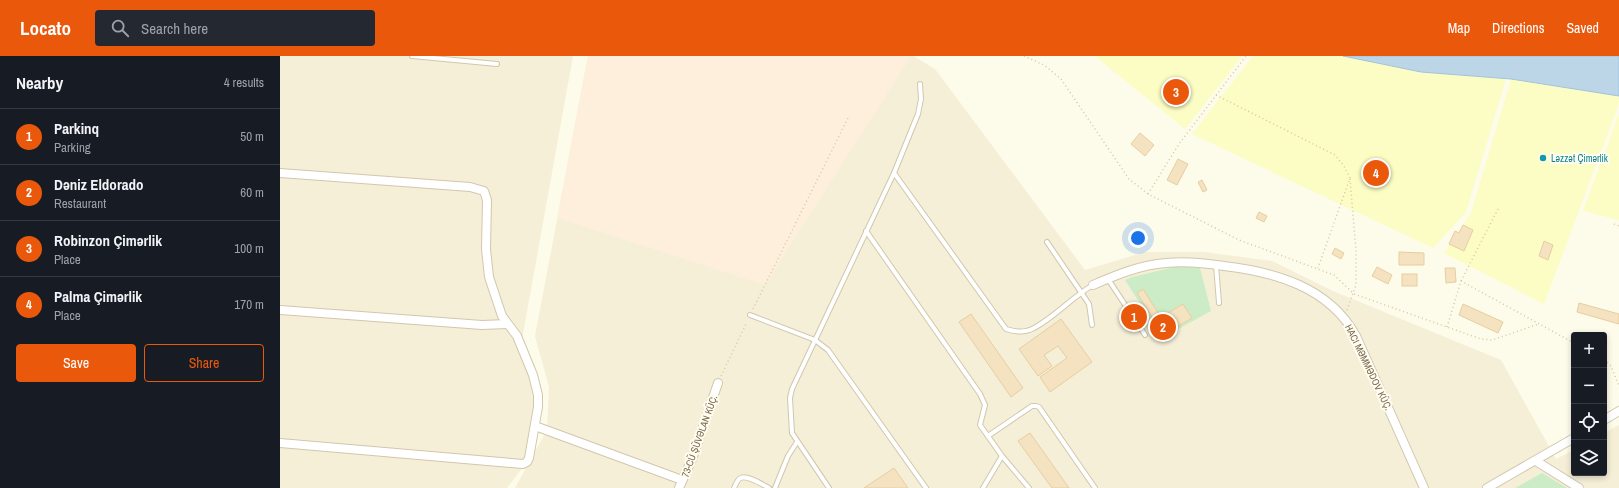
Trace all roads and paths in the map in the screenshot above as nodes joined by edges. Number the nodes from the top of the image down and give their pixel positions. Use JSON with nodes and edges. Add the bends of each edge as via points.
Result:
{"nodes":[{"id":1,"x":412,"y":56,"type":"edge"},
{"id":2,"x":1024,"y":56,"type":"edge"},
{"id":3,"x":1246,"y":56,"type":"edge"},
{"id":4,"x":497,"y":64,"type":"dead end"},
{"id":5,"x":920,"y":84,"type":"dead end"},
{"id":6,"x":1216,"y":96,"type":"junction"},
{"id":7,"x":849,"y":116,"type":"dead end"},
{"id":8,"x":894,"y":172,"type":"junction"},
{"id":9,"x":280,"y":173,"type":"edge"},
{"id":10,"x":1350,"y":178,"type":"junction"},
{"id":11,"x":1148,"y":194,"type":"junction"},
{"id":12,"x":1498,"y":209,"type":"dead end"},
{"id":13,"x":1614,"y":224,"type":"dead end"},
{"id":14,"x":1619,"y":226,"type":"edge"},
{"id":15,"x":866,"y":231,"type":"junction"},
{"id":16,"x":1046,"y":242,"type":"dead end"},
{"id":17,"x":1216,"y":265,"type":"junction"},
{"id":18,"x":1318,"y":268,"type":"junction"},
{"id":19,"x":1108,"y":278,"type":"junction"},
{"id":20,"x":1461,"y":281,"type":"junction"},
{"id":21,"x":1093,"y":285,"type":"joint"},
{"id":22,"x":1082,"y":292,"type":"junction"},
{"id":23,"x":1354,"y":294,"type":"junction"},
{"id":24,"x":1219,"y":303,"type":"dead end"},
{"id":25,"x":280,"y":310,"type":"edge"},
{"id":26,"x":750,"y":315,"type":"junction"},
{"id":27,"x":1344,"y":317,"type":"junction"},
{"id":28,"x":507,"y":324,"type":"junction"},
{"id":29,"x":1539,"y":324,"type":"junction"},
{"id":30,"x":1092,"y":325,"type":"dead end"},
{"id":31,"x":1447,"y":327,"type":"junction"},
{"id":32,"x":1145,"y":335,"type":"dead end"},
{"id":33,"x":815,"y":340,"type":"junction"},
{"id":34,"x":1571,"y":341,"type":"edge"},
{"id":35,"x":1607,"y":363,"type":"edge"},
{"id":36,"x":1619,"y":379,"type":"edge"},
{"id":37,"x":1617,"y":382,"type":"junction"},
{"id":38,"x":718,"y":383,"type":"joint"},
{"id":39,"x":1619,"y":386,"type":"edge"},
{"id":40,"x":1619,"y":411,"type":"edge"},
{"id":41,"x":1607,"y":418,"type":"edge"},
{"id":42,"x":535,"y":426,"type":"junction"},
{"id":43,"x":988,"y":436,"type":"junction"},
{"id":44,"x":1571,"y":440,"type":"edge"},
{"id":45,"x":797,"y":442,"type":"junction"},
{"id":46,"x":280,"y":443,"type":"edge"},
{"id":47,"x":1002,"y":456,"type":"junction"},
{"id":48,"x":1536,"y":461,"type":"junction"},
{"id":49,"x":682,"y":480,"type":"junction"},
{"id":50,"x":678,"y":488,"type":"edge"},
{"id":51,"x":734,"y":488,"type":"edge"},
{"id":52,"x":769,"y":488,"type":"edge"},
{"id":53,"x":775,"y":488,"type":"edge"},
{"id":54,"x":829,"y":488,"type":"edge"},
{"id":55,"x":926,"y":488,"type":"edge"},
{"id":56,"x":983,"y":488,"type":"edge"},
{"id":57,"x":1029,"y":488,"type":"edge"},
{"id":58,"x":1095,"y":488,"type":"edge"},
{"id":59,"x":1424,"y":488,"type":"edge"},
{"id":60,"x":1486,"y":488,"type":"edge"},
{"id":61,"x":1579,"y":488,"type":"edge"}],
"edges":[{"from":1,"to":4,"type":"lane"},
{"from":2,"to":11,"type":"path","via":[[1044,65],[1061,79],[1129,179]]},
{"from":3,"to":6,"type":"path"},
{"from":5,"to":8,"type":"lane","via":[[918,114]]},
{"from":6,"to":10,"type":"path","via":[[1335,155]]},
{"from":6,"to":11,"type":"path","via":[[1179,144]]},
{"from":7,"to":26,"type":"path"},
{"from":8,"to":15,"type":"lane"},
{"from":8,"to":22,"type":"lane","via":[[1006,329],[1014,332],[1034,328]]},
{"from":9,"to":28,"type":"street","via":[[470,187],[484,191],[487,200],[486,249],[489,277]]},
{"from":10,"to":18,"type":"path"},
{"from":10,"to":23,"type":"path","via":[[1356,251]]},
{"from":11,"to":18,"type":"path","via":[[1238,240]]},
{"from":12,"to":20,"type":"path"},
{"from":13,"to":14,"type":"path"},
{"from":15,"to":33,"type":"lane"},
{"from":15,"to":43,"type":"lane","via":[[980,394],[985,405],[980,424]]},
{"from":16,"to":22,"type":"lane"},
{"from":17,"to":19,"type":"street","via":[[1166,263]]},
{"from":17,"to":24,"type":"lane"},
{"from":17,"to":27,"type":"street","via":[[1262,272],[1286,279],[1316,293]]},
{"from":18,"to":23,"type":"path","via":[[1334,274]]},
{"from":19,"to":21,"type":"street"},
{"from":19,"to":32,"type":"lane"},
{"from":20,"to":29,"type":"path"},
{"from":20,"to":31,"type":"path"},
{"from":21,"to":22,"type":"lane"},
{"from":22,"to":30,"type":"lane","via":[[1091,309]]},
{"from":23,"to":27,"type":"path"},
{"from":23,"to":31,"type":"path"},
{"from":25,"to":28,"type":"street","via":[[482,325]]},
{"from":26,"to":33,"type":"lane"},
{"from":26,"to":38,"type":"path"},
{"from":27,"to":59,"type":"street","via":[[1356,336]]},
{"from":28,"to":42,"type":"street","via":[[517,336],[536,388],[538,402]]},
{"from":29,"to":31,"type":"path","via":[[1492,340],[1481,340]]},
{"from":29,"to":34,"type":"path"},
{"from":33,"to":45,"type":"lane","via":[[795,379],[790,398],[792,433]]},
{"from":33,"to":55,"type":"lane","via":[[834,356]]},
{"from":35,"to":37,"type":"path"},
{"from":36,"to":37,"type":"path"},
{"from":37,"to":39,"type":"path"},
{"from":38,"to":49,"type":"street","name":"73-CÜ ŞÜVƏLAN KÜÇ.","via":[[692,459]]},
{"from":40,"to":41,"type":"street"},
{"from":42,"to":46,"type":"street","via":[[529,458],[523,464]]},
{"from":42,"to":49,"type":"street"},
{"from":43,"to":47,"type":"lane"},
{"from":43,"to":58,"type":"lane","via":[[1036,406]]},
{"from":44,"to":48,"type":"street"},
{"from":45,"to":53,"type":"lane","via":[[788,456]]},
{"from":45,"to":54,"type":"lane"},
{"from":47,"to":56,"type":"lane"},
{"from":47,"to":57,"type":"lane"},
{"from":48,"to":60,"type":"street"},
{"from":48,"to":61,"type":"street"},
{"from":49,"to":50,"type":"street","name":"73-CÜ ŞÜVƏLAN KÜÇ."},
{"from":51,"to":52,"type":"lane","via":[[739,479],[748,478]]}]}
